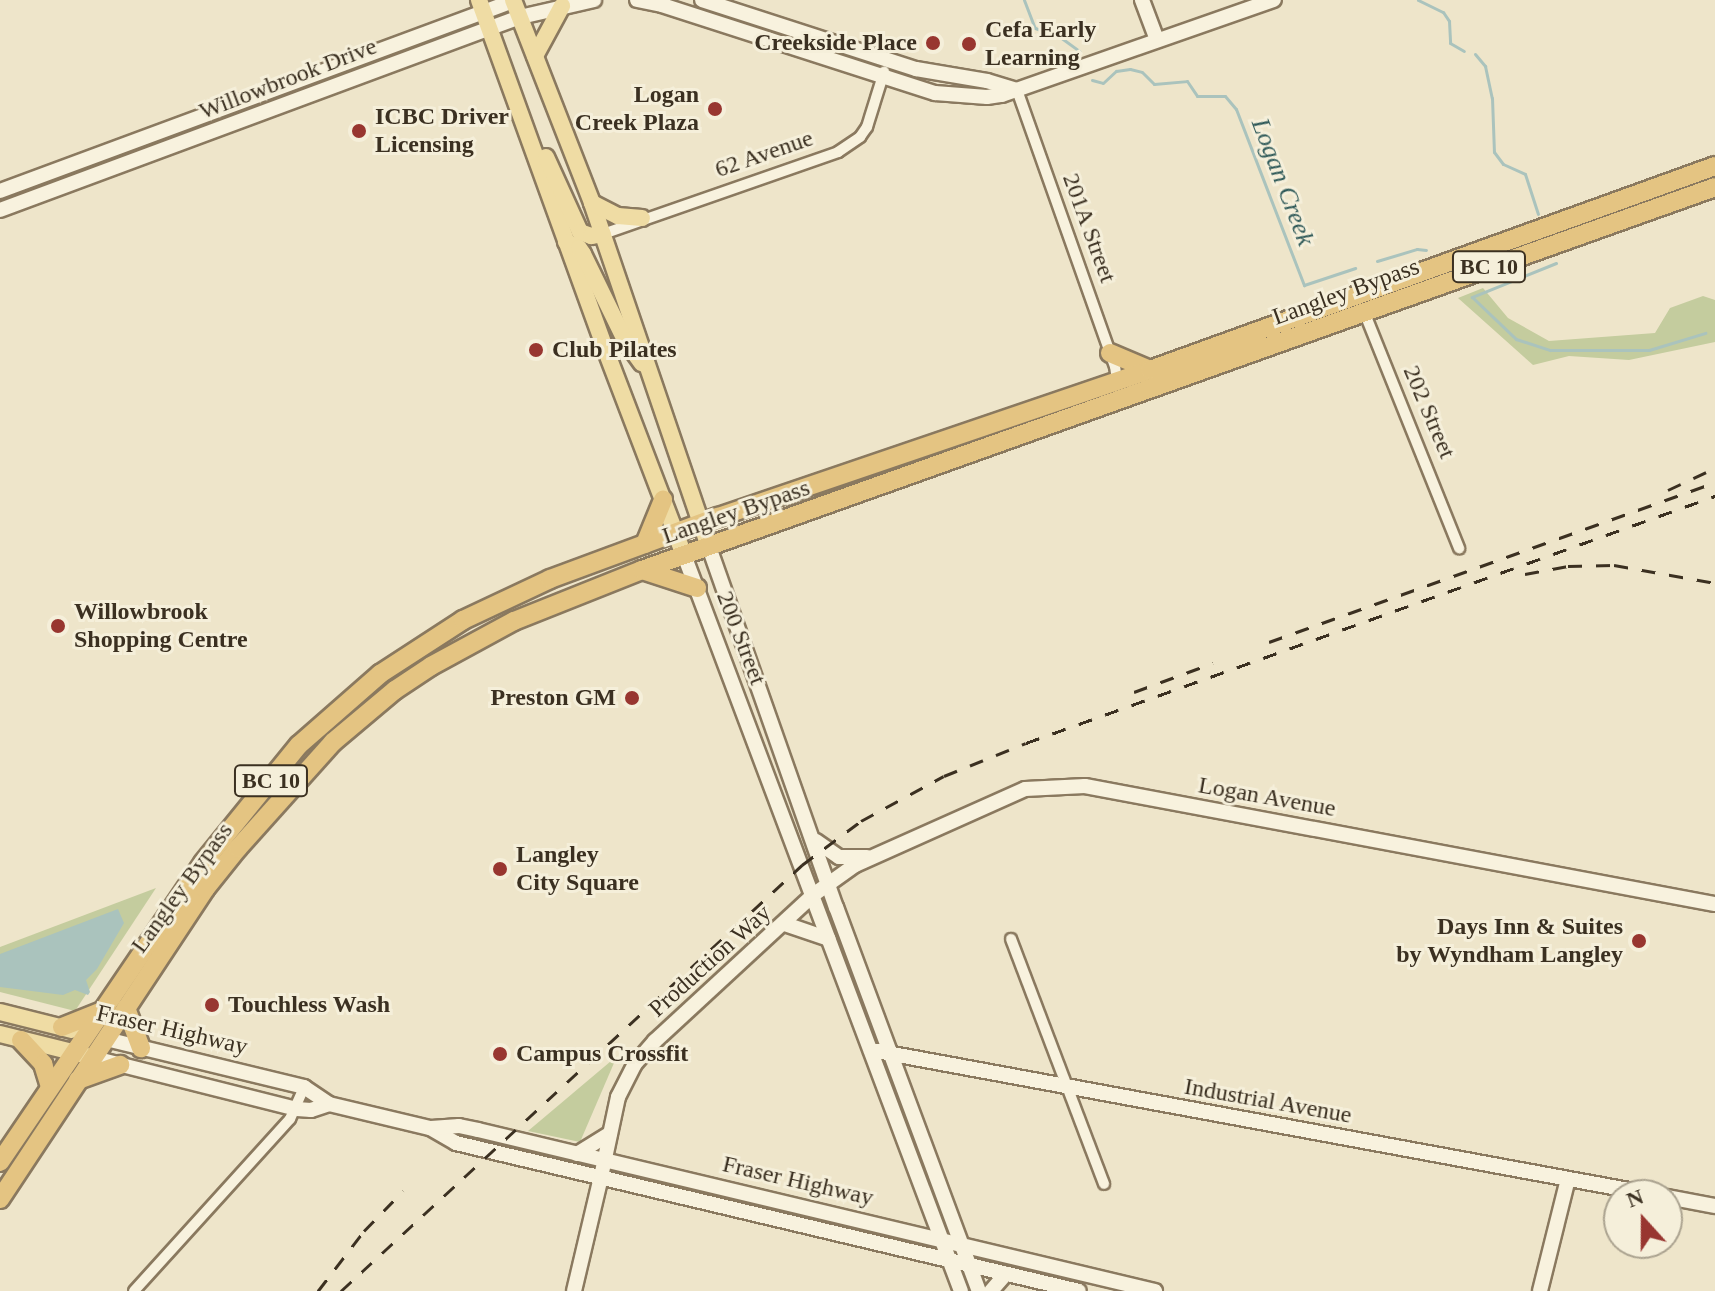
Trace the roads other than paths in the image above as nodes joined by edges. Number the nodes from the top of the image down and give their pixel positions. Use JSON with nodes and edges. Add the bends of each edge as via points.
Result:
{"nodes":[{"id":1,"x":514,"y":0,"type":"edge"},
{"id":2,"x":594,"y":0,"type":"edge"},
{"id":3,"x":637,"y":0,"type":"edge"},
{"id":4,"x":702,"y":0,"type":"edge"},
{"id":5,"x":1142,"y":0,"type":"edge"},
{"id":6,"x":1274,"y":0,"type":"edge"},
{"id":7,"x":481,"y":5,"type":"edge"},
{"id":8,"x":562,"y":6,"type":"junction"},
{"id":9,"x":520,"y":17,"type":"junction"},
{"id":10,"x":489,"y":27,"type":"junction"},
{"id":11,"x":1157,"y":40,"type":"junction"},
{"id":12,"x":535,"y":56,"type":"junction"},
{"id":13,"x":888,"y":60,"type":"junction"},
{"id":14,"x":882,"y":76,"type":"junction"},
{"id":15,"x":1017,"y":90,"type":"junction"},
{"id":16,"x":520,"y":111,"type":"junction"},
{"id":17,"x":1715,"y":166,"type":"edge"},
{"id":18,"x":1715,"y":187,"type":"edge"},
{"id":19,"x":0,"y":191,"type":"edge"},
{"id":20,"x":592,"y":203,"type":"junction"},
{"id":21,"x":0,"y":210,"type":"edge"},
{"id":22,"x":642,"y":218,"type":"junction"},
{"id":23,"x":603,"y":234,"type":"junction"},
{"id":24,"x":566,"y":242,"type":"junction"},
{"id":25,"x":1358,"y":293,"type":"junction"},
{"id":26,"x":1365,"y":311,"type":"junction"},
{"id":27,"x":1110,"y":353,"type":"junction"},
{"id":28,"x":1150,"y":370,"type":"junction"},
{"id":29,"x":650,"y":375,"type":"junction"},
{"id":30,"x":1117,"y":381,"type":"junction"},
{"id":31,"x":1109,"y":403,"type":"junction"},
{"id":32,"x":663,"y":500,"type":"junction"},
{"id":33,"x":701,"y":524,"type":"junction"},
{"id":34,"x":676,"y":533,"type":"junction"},
{"id":35,"x":645,"y":544,"type":"junction"},
{"id":36,"x":709,"y":547,"type":"junction"},
{"id":37,"x":1459,"y":548,"type":"dead end"},
{"id":38,"x":684,"y":555,"type":"junction"},
{"id":39,"x":642,"y":570,"type":"junction"},
{"id":40,"x":697,"y":588,"type":"junction"},
{"id":41,"x":816,"y":841,"type":"junction"},
{"id":42,"x":875,"y":856,"type":"junction"},
{"id":43,"x":828,"y":882,"type":"junction"},
{"id":44,"x":813,"y":895,"type":"junction"},
{"id":45,"x":1715,"y":904,"type":"edge"},
{"id":46,"x":785,"y":924,"type":"junction"},
{"id":47,"x":829,"y":939,"type":"junction"},
{"id":48,"x":1011,"y":939,"type":"dead end"},
{"id":49,"x":126,"y":1008,"type":"junction"},
{"id":50,"x":102,"y":1011,"type":"junction"},
{"id":51,"x":0,"y":1012,"type":"edge"},
{"id":52,"x":62,"y":1027,"type":"junction"},
{"id":53,"x":0,"y":1034,"type":"edge"},
{"id":54,"x":87,"y":1035,"type":"junction"},
{"id":55,"x":106,"y":1039,"type":"junction"},
{"id":56,"x":21,"y":1040,"type":"junction"},
{"id":57,"x":141,"y":1048,"type":"junction"},
{"id":58,"x":871,"y":1050,"type":"junction"},
{"id":59,"x":75,"y":1053,"type":"junction"},
{"id":60,"x":891,"y":1054,"type":"junction"},
{"id":61,"x":94,"y":1058,"type":"junction"},
{"id":62,"x":120,"y":1065,"type":"junction"},
{"id":63,"x":78,"y":1080,"type":"junction"},
{"id":64,"x":50,"y":1087,"type":"junction"},
{"id":65,"x":304,"y":1087,"type":"junction"},
{"id":66,"x":1067,"y":1087,"type":"junction"},
{"id":67,"x":329,"y":1104,"type":"junction"},
{"id":68,"x":297,"y":1109,"type":"junction"},
{"id":69,"x":430,"y":1128,"type":"junction"},
{"id":70,"x":610,"y":1133,"type":"junction"},
{"id":71,"x":577,"y":1154,"type":"junction"},
{"id":72,"x":605,"y":1160,"type":"junction"},
{"id":73,"x":0,"y":1162,"type":"edge"},
{"id":74,"x":601,"y":1177,"type":"junction"},
{"id":75,"x":1568,"y":1179,"type":"junction"},
{"id":76,"x":1104,"y":1184,"type":"dead end"},
{"id":77,"x":1603,"y":1185,"type":"edge"},
{"id":78,"x":0,"y":1199,"type":"edge"},
{"id":79,"x":1683,"y":1200,"type":"edge"},
{"id":80,"x":1715,"y":1206,"type":"edge"},
{"id":81,"x":942,"y":1240,"type":"junction"},
{"id":82,"x":962,"y":1245,"type":"junction"},
{"id":83,"x":949,"y":1260,"type":"junction"},
{"id":84,"x":969,"y":1264,"type":"junction"},
{"id":85,"x":1006,"y":1274,"type":"junction"},
{"id":86,"x":134,"y":1291,"type":"edge"},
{"id":87,"x":574,"y":1291,"type":"edge"},
{"id":88,"x":961,"y":1291,"type":"edge"},
{"id":89,"x":979,"y":1291,"type":"edge"},
{"id":90,"x":991,"y":1291,"type":"edge"},
{"id":91,"x":1079,"y":1291,"type":"edge"},
{"id":92,"x":1155,"y":1291,"type":"edge"},
{"id":93,"x":1540,"y":1291,"type":"edge"}],
"edges":[{"from":1,"to":7,"type":"main road","name":"Willowbrook Drive"},
{"from":1,"to":9,"type":"main road","name":"200 Street"},
{"from":2,"to":8,"type":"main road","name":"Willowbrook Drive"},
{"from":3,"to":14,"type":"main road"},
{"from":4,"to":13,"type":"main road"},
{"from":5,"to":11,"type":"main road"},
{"from":6,"to":11,"type":"main road"},
{"from":7,"to":10,"type":"main road","name":"200 Street"},
{"from":7,"to":19,"type":"main road","name":"Willowbrook Drive"},
{"from":8,"to":9,"type":"main road","name":"Willowbrook Drive"},
{"from":8,"to":12,"type":"main road"},
{"from":9,"to":10,"type":"main road","name":"Willowbrook Drive"},
{"from":9,"to":12,"type":"main road","name":"200 Street"},
{"from":10,"to":16,"type":"main road","name":"200 Street"},
{"from":10,"to":21,"type":"main road","name":"Willowbrook Drive"},
{"from":11,"to":15,"type":"main road"},
{"from":12,"to":20,"type":"main road","name":"200 Street"},
{"from":13,"to":14,"type":"street","name":"62 Avenue"},
{"from":13,"to":15,"type":"main road"},
{"from":14,"to":15,"type":"main road","via":[[962,97]]},
{"from":14,"to":22,"type":"street","name":"62 Avenue","via":[[867,127],[838,152]]},
{"from":15,"to":27,"type":"street","name":"201A Street"},
{"from":16,"to":23,"type":"main road","via":[[580,232]]},
{"from":16,"to":24,"type":"main road","name":"200 Street"},
{"from":17,"to":25,"type":"highway","name":"Langley Bypass","number":"BC 10"},
{"from":18,"to":26,"type":"highway","name":"Langley Bypass","number":"BC 10"},
{"from":20,"to":22,"type":"main road","via":[[618,216]]},
{"from":20,"to":23,"type":"main road","name":"200 Street"},
{"from":22,"to":23,"type":"street","name":"62 Avenue"},
{"from":23,"to":29,"type":"main road","name":"200 Street"},
{"from":24,"to":29,"type":"main road","via":[[583,254],[625,340]]},
{"from":24,"to":32,"type":"main road","name":"200 Street"},
{"from":25,"to":26,"type":"street","name":"202 Street"},
{"from":25,"to":28,"type":"highway","name":"Langley Bypass","number":"BC 10"},
{"from":26,"to":31,"type":"highway","name":"Langley Bypass","number":"BC 10"},
{"from":26,"to":37,"type":"street","name":"202 Street"},
{"from":27,"to":28,"type":"highway"},
{"from":27,"to":30,"type":"street","name":"201A Street"},
{"from":28,"to":30,"type":"highway","name":"Langley Bypass","number":"BC 10"},
{"from":29,"to":33,"type":"main road","name":"200 Street"},
{"from":30,"to":31,"type":"highway"},
{"from":30,"to":33,"type":"highway","name":"Langley Bypass","number":"BC 10"},
{"from":31,"to":36,"type":"highway","name":"Langley Bypass","number":"BC 10"},
{"from":32,"to":34,"type":"main road","name":"200 Street"},
{"from":32,"to":35,"type":"highway"},
{"from":33,"to":34,"type":"highway","name":"Langley Bypass","number":"BC 10"},
{"from":33,"to":36,"type":"main road","name":"200 Street"},
{"from":34,"to":35,"type":"highway","name":"Langley Bypass","number":"BC 10"},
{"from":34,"to":38,"type":"main road","name":"200 Street"},
{"from":35,"to":50,"type":"highway","name":"Langley Bypass","number":"BC 10","via":[[550,579],[463,620],[344,704],[299,745],[203,863]]},
{"from":36,"to":38,"type":"highway","name":"Langley Bypass","number":"BC 10"},
{"from":36,"to":41,"type":"main road","name":"200 Street"},
{"from":38,"to":39,"type":"highway","name":"Langley Bypass","number":"BC 10"},
{"from":38,"to":40,"type":"main road","name":"200 Street"},
{"from":39,"to":40,"type":"highway"},
{"from":39,"to":49,"type":"highway","name":"Langley Bypass","number":"BC 10","via":[[474,641],[364,715],[238,848]]},
{"from":40,"to":44,"type":"main road","name":"200 Street"},
{"from":41,"to":42,"type":"main road","via":[[839,857]]},
{"from":41,"to":43,"type":"main road","name":"200 Street"},
{"from":42,"to":43,"type":"main road","name":"Logan Avenue"},
{"from":42,"to":45,"type":"main road","name":"Logan Avenue","via":[[1000,798],[1025,789],[1071,785]]},
{"from":43,"to":44,"type":"main road","name":"Production Way"},
{"from":43,"to":60,"type":"main road","name":"200 Street"},
{"from":44,"to":46,"type":"main road","name":"Production Way"},
{"from":44,"to":47,"type":"main road","name":"200 Street"},
{"from":46,"to":47,"type":"main road"},
{"from":46,"to":70,"type":"main road","name":"Production Way","via":[[644,1053],[626,1079]]},
{"from":47,"to":58,"type":"main road","name":"200 Street"},
{"from":48,"to":66,"type":"street"},
{"from":49,"to":55,"type":"highway","name":"Langley Bypass","number":"BC 10"},
{"from":49,"to":57,"type":"highway"},
{"from":50,"to":52,"type":"highway"},
{"from":50,"to":54,"type":"highway","name":"Langley Bypass","number":"BC 10"},
{"from":51,"to":52,"type":"main road","name":"Fraser Highway"},
{"from":52,"to":54,"type":"main road","name":"Fraser Highway"},
{"from":53,"to":56,"type":"main road","name":"Fraser Highway"},
{"from":54,"to":55,"type":"main road","name":"Fraser Highway"},
{"from":54,"to":59,"type":"highway","name":"Langley Bypass","number":"BC 10"},
{"from":55,"to":57,"type":"main road","name":"Fraser Highway"},
{"from":55,"to":61,"type":"highway","name":"Langley Bypass","number":"BC 10"},
{"from":56,"to":59,"type":"main road","name":"Fraser Highway"},
{"from":56,"to":64,"type":"highway","via":[[43,1064]]},
{"from":57,"to":65,"type":"main road","name":"Fraser Highway"},
{"from":58,"to":60,"type":"main road","name":"Industrial Avenue"},
{"from":58,"to":81,"type":"main road","name":"200 Street"},
{"from":59,"to":61,"type":"main road","name":"Fraser Highway"},
{"from":59,"to":64,"type":"highway","name":"Langley Bypass","number":"BC 10"},
{"from":60,"to":66,"type":"main road","name":"Industrial Avenue"},
{"from":60,"to":82,"type":"main road","name":"200 Street"},
{"from":61,"to":62,"type":"main road","name":"Fraser Highway"},
{"from":61,"to":63,"type":"highway","name":"Langley Bypass","number":"BC 10"},
{"from":62,"to":63,"type":"highway"},
{"from":62,"to":68,"type":"main road","name":"Fraser Highway"},
{"from":63,"to":78,"type":"highway","name":"Langley Bypass","number":"BC 10"},
{"from":64,"to":73,"type":"highway","name":"Langley Bypass","number":"BC 10"},
{"from":65,"to":67,"type":"main road","name":"Fraser Highway"},
{"from":65,"to":68,"type":"street"},
{"from":66,"to":75,"type":"main road","name":"Industrial Avenue"},
{"from":66,"to":76,"type":"street"},
{"from":67,"to":68,"type":"main road","name":"Fraser Highway"},
{"from":67,"to":69,"type":"main road","name":"Fraser Highway"},
{"from":68,"to":86,"type":"street"},
{"from":69,"to":71,"type":"main road","name":"Fraser Highway","via":[[459,1126]]},
{"from":69,"to":74,"type":"main road","name":"Fraser Highway","via":[[456,1143]]},
{"from":70,"to":71,"type":"main road"},
{"from":70,"to":72,"type":"main road","name":"Production Way"},
{"from":71,"to":72,"type":"main road","name":"Fraser Highway"},
{"from":72,"to":74,"type":"main road","name":"Production Way"},
{"from":72,"to":81,"type":"main road","name":"Fraser Highway"},
{"from":74,"to":83,"type":"main road","name":"Fraser Highway"},
{"from":74,"to":87,"type":"main road","name":"Production Way"},
{"from":75,"to":77,"type":"main road","name":"Industrial Avenue"},
{"from":75,"to":93,"type":"main road"},
{"from":79,"to":80,"type":"main road"},
{"from":81,"to":82,"type":"main road","name":"Fraser Highway"},
{"from":81,"to":83,"type":"main road","name":"200 Street"},
{"from":82,"to":84,"type":"main road","name":"200 Street"},
{"from":82,"to":92,"type":"main road","name":"Fraser Highway"},
{"from":83,"to":84,"type":"main road","name":"Fraser Highway"},
{"from":83,"to":88,"type":"main road","name":"200 Street"},
{"from":84,"to":85,"type":"main road","name":"Fraser Highway"},
{"from":84,"to":89,"type":"main road","name":"200 Street"},
{"from":85,"to":90,"type":"main road"},
{"from":85,"to":91,"type":"main road","name":"Fraser Highway"}]}
